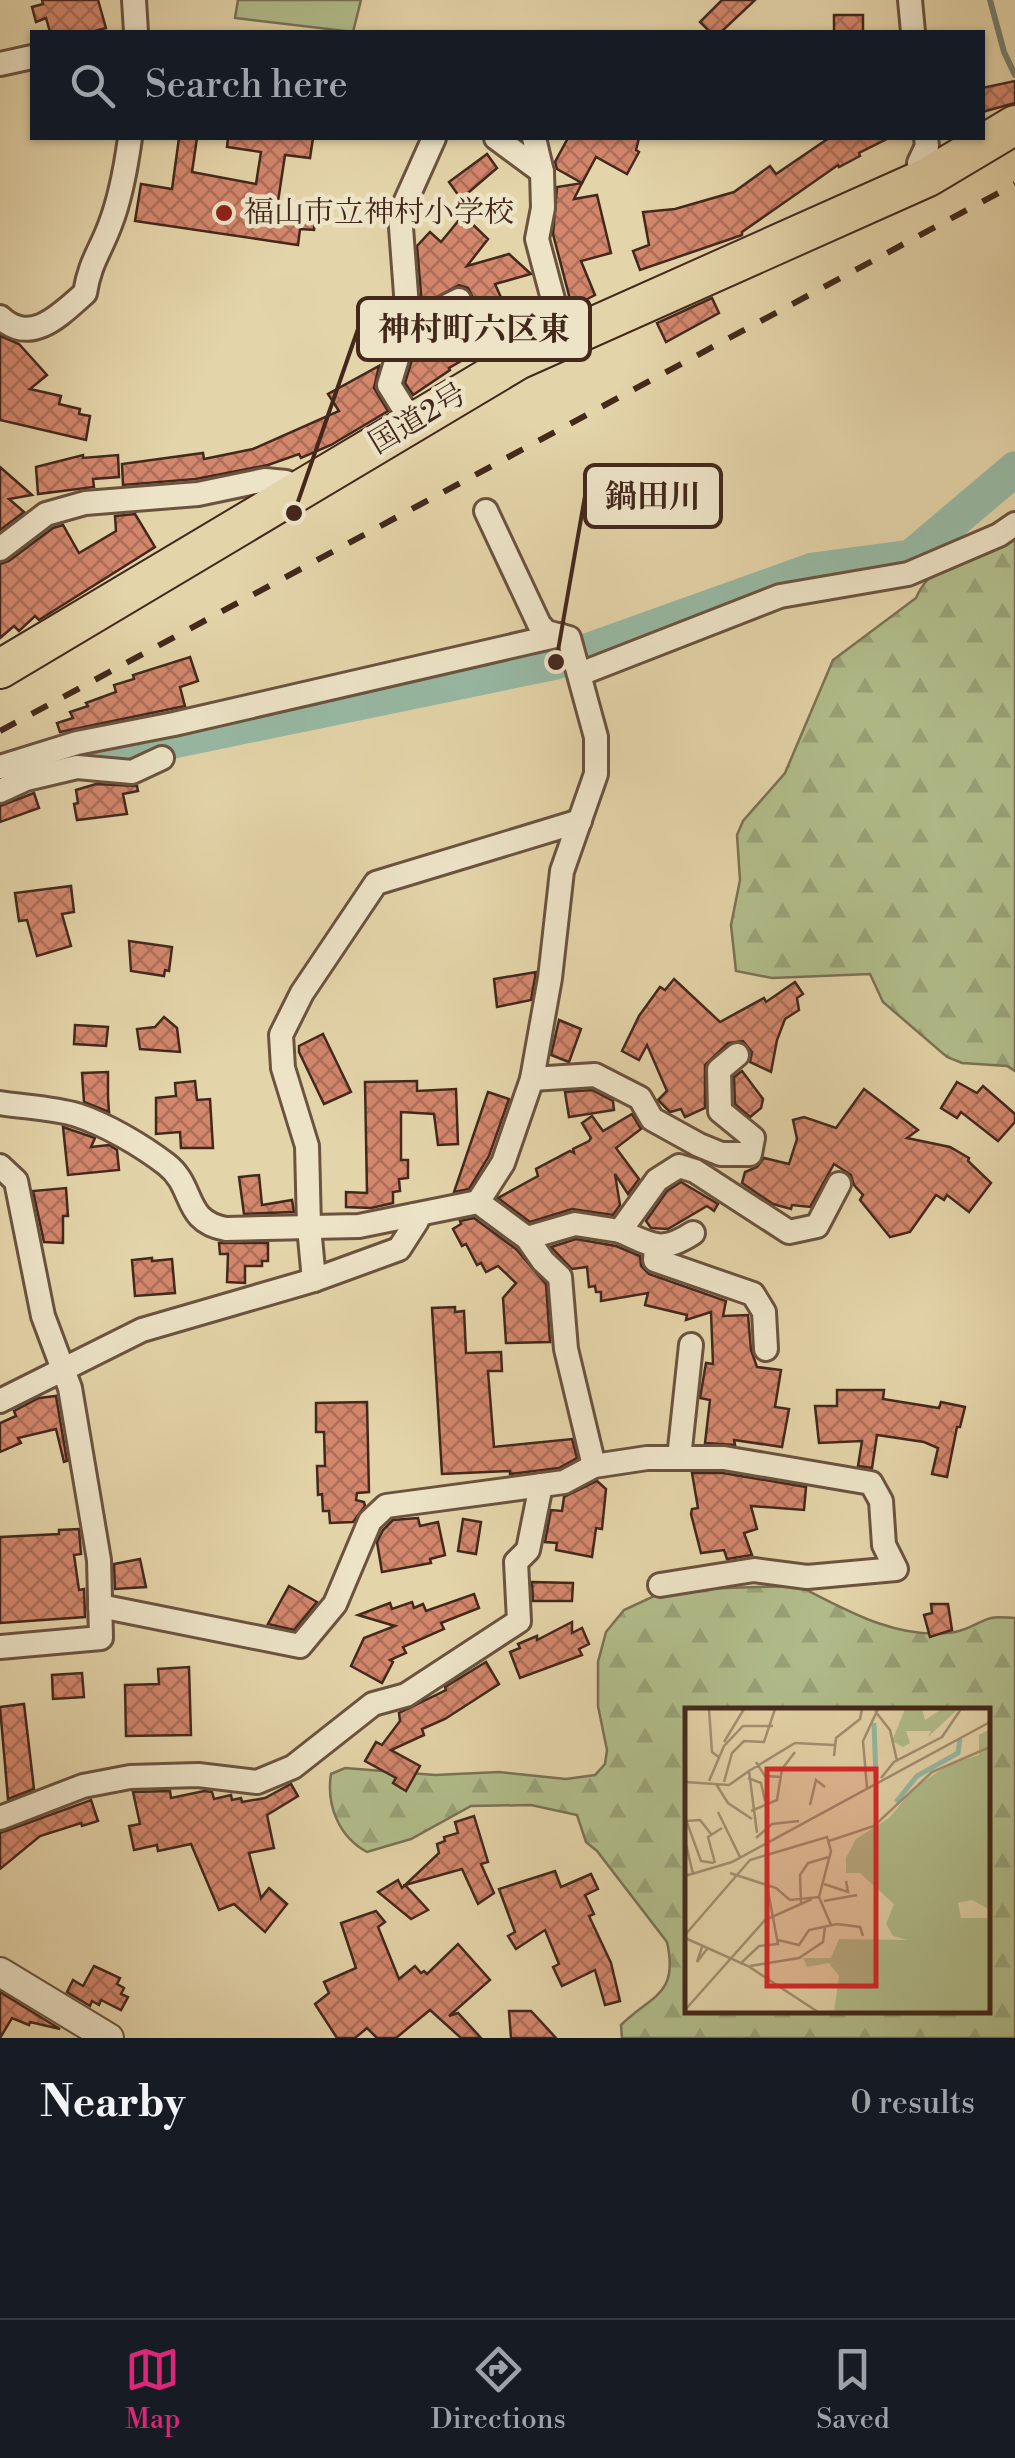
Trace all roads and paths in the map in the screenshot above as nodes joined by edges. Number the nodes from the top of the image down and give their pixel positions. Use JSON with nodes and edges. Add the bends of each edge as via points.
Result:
{"nodes":[{"id":1,"x":134,"y":0,"type":"edge"},
{"id":2,"x":910,"y":0,"type":"edge"},
{"id":3,"x":136,"y":30,"type":"edge"},
{"id":4,"x":913,"y":30,"type":"edge"},
{"id":5,"x":30,"y":56,"type":"edge"},
{"id":6,"x":0,"y":64,"type":"edge"},
{"id":7,"x":1015,"y":126,"type":"edge"},
{"id":8,"x":130,"y":140,"type":"edge"},
{"id":9,"x":433,"y":140,"type":"edge"},
{"id":10,"x":499,"y":140,"type":"edge"},
{"id":11,"x":534,"y":140,"type":"edge"},
{"id":12,"x":926,"y":140,"type":"edge"},
{"id":13,"x":542,"y":172,"type":"junction"},
{"id":14,"x":928,"y":176,"type":"junction"},
{"id":15,"x":459,"y":300,"type":"dead end"},
{"id":16,"x":0,"y":317,"type":"edge"},
{"id":17,"x":563,"y":337,"type":"junction"},
{"id":18,"x":402,"y":342,"type":"junction"},
{"id":19,"x":412,"y":422,"type":"junction"},
{"id":20,"x":296,"y":493,"type":"junction"},
{"id":21,"x":486,"y":511,"type":"dead end"},
{"id":22,"x":1015,"y":524,"type":"edge"},
{"id":23,"x":0,"y":549,"type":"edge"},
{"id":24,"x":564,"y":637,"type":"junction"},
{"id":25,"x":0,"y":669,"type":"edge"},
{"id":26,"x":579,"y":672,"type":"junction"},
{"id":27,"x":162,"y":758,"type":"dead end"},
{"id":28,"x":0,"y":767,"type":"edge"},
{"id":29,"x":0,"y":791,"type":"edge"},
{"id":30,"x":580,"y":822,"type":"junction"},
{"id":31,"x":737,"y":1055,"type":"dead end"},
{"id":32,"x":532,"y":1079,"type":"junction"},
{"id":33,"x":0,"y":1103,"type":"edge"},
{"id":34,"x":699,"y":1145,"type":"junction"},
{"id":35,"x":0,"y":1166,"type":"edge"},
{"id":36,"x":679,"y":1166,"type":"junction"},
{"id":37,"x":839,"y":1184,"type":"dead end"},
{"id":38,"x":478,"y":1202,"type":"junction"},
{"id":39,"x":414,"y":1215,"type":"junction"},
{"id":40,"x":308,"y":1227,"type":"junction"},
{"id":41,"x":620,"y":1231,"type":"junction"},
{"id":42,"x":693,"y":1233,"type":"dead end"},
{"id":43,"x":527,"y":1238,"type":"junction"},
{"id":44,"x":656,"y":1248,"type":"junction"},
{"id":45,"x":314,"y":1280,"type":"junction"},
{"id":46,"x":692,"y":1345,"type":"dead end"},
{"id":47,"x":766,"y":1350,"type":"dead end"},
{"id":48,"x":61,"y":1368,"type":"junction"},
{"id":49,"x":0,"y":1401,"type":"edge"},
{"id":50,"x":679,"y":1458,"type":"junction"},
{"id":51,"x":594,"y":1466,"type":"junction"},
{"id":52,"x":541,"y":1486,"type":"junction"},
{"id":53,"x":660,"y":1584,"type":"dead end"},
{"id":54,"x":100,"y":1606,"type":"junction"},
{"id":55,"x":0,"y":1648,"type":"edge"},
{"id":56,"x":0,"y":1818,"type":"edge"},
{"id":57,"x":0,"y":1972,"type":"edge"},
{"id":58,"x":110,"y":2038,"type":"edge"}],
"edges":[{"from":1,"to":3,"type":"street"},
{"from":2,"to":4,"type":"street"},
{"from":5,"to":6,"type":"street"},
{"from":7,"to":14,"type":"highway","name":"国道2号"},
{"from":8,"to":16,"type":"street","via":[[110,226],[89,266],[85,293],[35,329]]},
{"from":9,"to":18,"type":"street","via":[[400,214],[408,321]]},
{"from":10,"to":13,"type":"street"},
{"from":11,"to":13,"type":"street"},
{"from":12,"to":14,"type":"street","via":[[919,162]]},
{"from":13,"to":17,"type":"street","via":[[537,239]]},
{"from":14,"to":17,"type":"highway","name":"国道2号"},
{"from":15,"to":18,"type":"street"},
{"from":17,"to":19,"type":"highway","name":"国道2号"},
{"from":18,"to":19,"type":"street","via":[[389,386]]},
{"from":19,"to":20,"type":"highway","name":"国道2号"},
{"from":20,"to":23,"type":"street","via":[[286,482],[264,480],[198,494],[85,503],[46,514]]},
{"from":20,"to":25,"type":"highway","name":"国道2号"},
{"from":21,"to":24,"type":"street","via":[[538,624]]},
{"from":22,"to":26,"type":"street","via":[[908,574],[780,596]]},
{"from":24,"to":26,"type":"street"},
{"from":24,"to":28,"type":"street","via":[[76,743]]},
{"from":26,"to":30,"type":"street","via":[[596,737],[596,774]]},
{"from":27,"to":29,"type":"street","via":[[132,772],[77,767]]},
{"from":30,"to":32,"type":"street","via":[[562,871]]},
{"from":30,"to":40,"type":"street","via":[[376,883],[302,993],[281,1036],[283,1068],[307,1146]]},
{"from":31,"to":34,"type":"street","via":[[719,1070],[720,1111],[753,1138],[750,1154],[720,1154]]},
{"from":32,"to":34,"type":"street","via":[[595,1075],[640,1098],[652,1120]]},
{"from":32,"to":38,"type":"street","via":[[503,1163]]},
{"from":33,"to":40,"type":"street","via":[[77,1115],[126,1139],[170,1167],[207,1226]]},
{"from":34,"to":36,"type":"street"},
{"from":35,"to":48,"type":"street","via":[[16,1181],[43,1316]]},
{"from":36,"to":37,"type":"street","via":[[789,1232],[818,1226]]},
{"from":36,"to":41,"type":"street","via":[[657,1180]]},
{"from":38,"to":39,"type":"street"},
{"from":38,"to":43,"type":"street"},
{"from":39,"to":40,"type":"street"},
{"from":39,"to":45,"type":"street","via":[[417,1222],[399,1249]]},
{"from":40,"to":45,"type":"street"},
{"from":41,"to":43,"type":"street","via":[[575,1224]]},
{"from":41,"to":44,"type":"street"},
{"from":42,"to":44,"type":"street"},
{"from":43,"to":51,"type":"street","via":[[560,1277],[566,1349]]},
{"from":44,"to":47,"type":"street","via":[[655,1260],[753,1294],[764,1312]]},
{"from":45,"to":48,"type":"street","via":[[142,1330]]},
{"from":46,"to":50,"type":"street"},
{"from":48,"to":49,"type":"street"},
{"from":48,"to":54,"type":"street","via":[[96,1541]]},
{"from":50,"to":51,"type":"street"},
{"from":50,"to":53,"type":"street","via":[[724,1458],[871,1482],[896,1569],[807,1577],[754,1570]]},
{"from":51,"to":52,"type":"street"},
{"from":52,"to":54,"type":"street","via":[[386,1506],[370,1521],[335,1604],[300,1646]]},
{"from":52,"to":56,"type":"street","via":[[528,1550],[516,1562],[519,1622],[406,1695],[373,1704],[292,1767],[257,1782],[130,1777],[82,1786]]},
{"from":54,"to":55,"type":"street","via":[[101,1638]]},
{"from":57,"to":58,"type":"street"}]}
